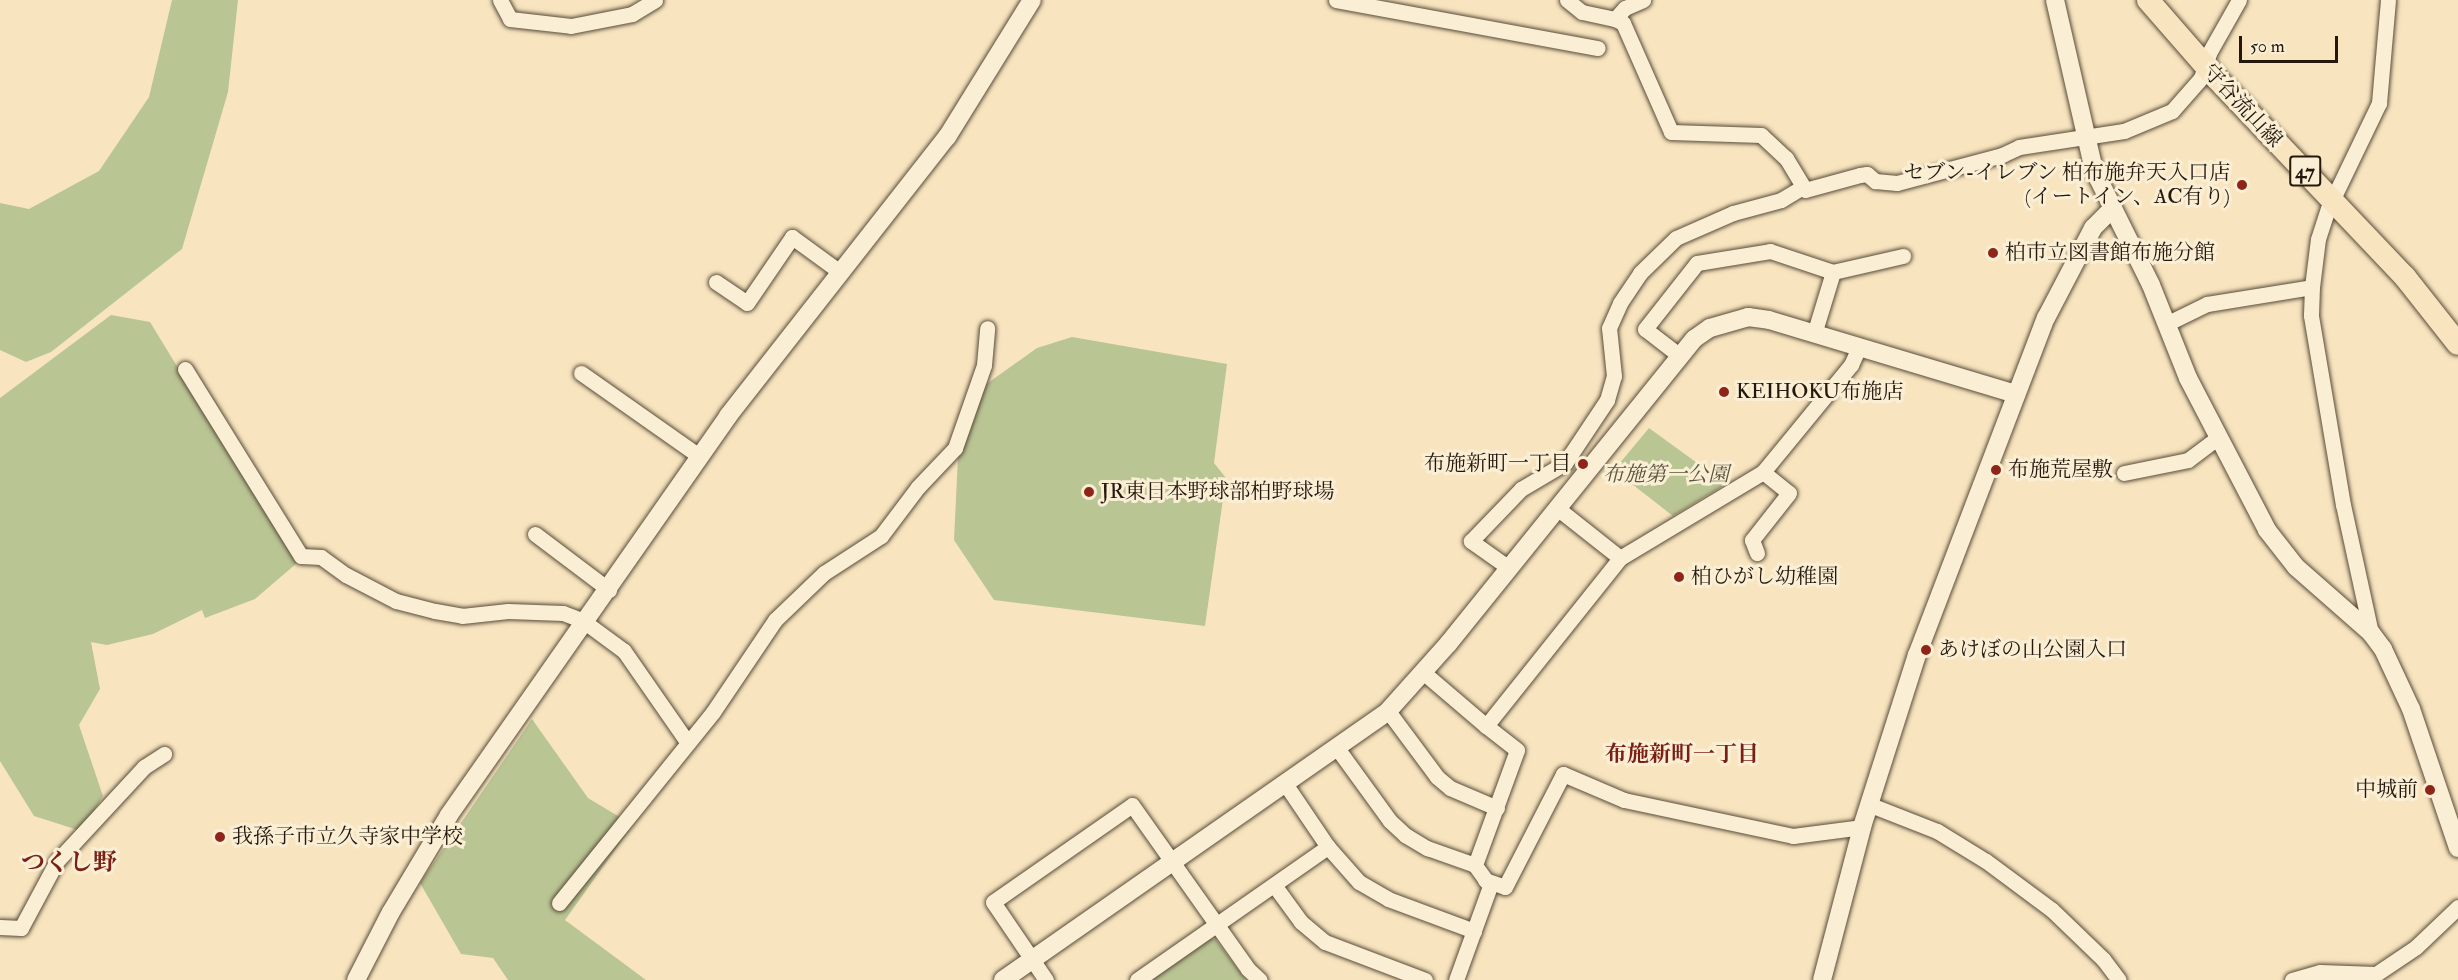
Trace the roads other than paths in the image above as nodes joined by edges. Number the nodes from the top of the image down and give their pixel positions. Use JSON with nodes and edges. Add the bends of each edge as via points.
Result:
{"nodes":[{"id":1,"x":500,"y":0,"type":"edge"},
{"id":2,"x":655,"y":0,"type":"edge"},
{"id":3,"x":1032,"y":0,"type":"edge"},
{"id":4,"x":1336,"y":0,"type":"edge"},
{"id":5,"x":1567,"y":0,"type":"edge"},
{"id":6,"x":1643,"y":0,"type":"edge"},
{"id":7,"x":2055,"y":0,"type":"edge"},
{"id":8,"x":2148,"y":0,"type":"edge"},
{"id":9,"x":2239,"y":0,"type":"edge"},
{"id":10,"x":2388,"y":0,"type":"edge"},
{"id":11,"x":1615,"y":20,"type":"junction"},
{"id":12,"x":1598,"y":48,"type":"dead end"},
{"id":13,"x":2204,"y":66,"type":"junction"},
{"id":14,"x":2086,"y":135,"type":"junction"},
{"id":15,"x":1803,"y":187,"type":"junction"},
{"id":16,"x":2332,"y":199,"type":"junction"},
{"id":17,"x":2112,"y":209,"type":"junction"},
{"id":18,"x":1903,"y":256,"type":"dead end"},
{"id":19,"x":840,"y":272,"type":"junction"},
{"id":20,"x":1833,"y":272,"type":"junction"},
{"id":21,"x":716,"y":282,"type":"dead end"},
{"id":22,"x":2312,"y":286,"type":"junction"},
{"id":23,"x":2166,"y":324,"type":"junction"},
{"id":24,"x":987,"y":328,"type":"dead end"},
{"id":25,"x":1814,"y":334,"type":"junction"},
{"id":26,"x":2458,"y":344,"type":"edge"},
{"id":27,"x":1859,"y":347,"type":"junction"},
{"id":28,"x":1680,"y":356,"type":"junction"},
{"id":29,"x":185,"y":369,"type":"dead end"},
{"id":30,"x":581,"y":374,"type":"dead end"},
{"id":31,"x":2016,"y":394,"type":"junction"},
{"id":32,"x":2218,"y":437,"type":"junction"},
{"id":33,"x":699,"y":456,"type":"junction"},
{"id":34,"x":1763,"y":472,"type":"junction"},
{"id":35,"x":2124,"y":472,"type":"dead end"},
{"id":36,"x":1557,"y":508,"type":"junction"},
{"id":37,"x":535,"y":534,"type":"dead end"},
{"id":38,"x":1757,"y":553,"type":"dead end"},
{"id":39,"x":1620,"y":558,"type":"junction"},
{"id":40,"x":1509,"y":568,"type":"junction"},
{"id":41,"x":609,"y":590,"type":"junction"},
{"id":42,"x":586,"y":623,"type":"junction"},
{"id":43,"x":2372,"y":633,"type":"junction"},
{"id":44,"x":1424,"y":673,"type":"junction"},
{"id":45,"x":1388,"y":711,"type":"junction"},
{"id":46,"x":1486,"y":726,"type":"junction"},
{"id":47,"x":688,"y":743,"type":"junction"},
{"id":48,"x":1337,"y":748,"type":"junction"},
{"id":49,"x":164,"y":754,"type":"dead end"},
{"id":50,"x":1286,"y":784,"type":"junction"},
{"id":51,"x":1868,"y":804,"type":"junction"},
{"id":52,"x":1497,"y":808,"type":"junction"},
{"id":53,"x":1862,"y":827,"type":"junction"},
{"id":54,"x":1328,"y":847,"type":"junction"},
{"id":55,"x":2458,"y":848,"type":"edge"},
{"id":56,"x":1173,"y":863,"type":"junction"},
{"id":57,"x":1475,"y":865,"type":"junction"},
{"id":58,"x":1485,"y":880,"type":"junction"},
{"id":59,"x":1274,"y":885,"type":"junction"},
{"id":60,"x":559,"y":903,"type":"dead end"},
{"id":61,"x":2458,"y":907,"type":"edge"},
{"id":62,"x":1216,"y":925,"type":"junction"},
{"id":63,"x":0,"y":927,"type":"edge"},
{"id":64,"x":1474,"y":931,"type":"junction"},
{"id":65,"x":1032,"y":959,"type":"junction"},
{"id":66,"x":2368,"y":978,"type":"edge"},
{"id":67,"x":356,"y":980,"type":"edge"},
{"id":68,"x":1003,"y":980,"type":"edge"},
{"id":69,"x":1046,"y":980,"type":"edge"},
{"id":70,"x":1137,"y":980,"type":"edge"},
{"id":71,"x":1260,"y":980,"type":"edge"},
{"id":72,"x":1425,"y":980,"type":"edge"},
{"id":73,"x":1456,"y":980,"type":"edge"},
{"id":74,"x":1822,"y":980,"type":"edge"},
{"id":75,"x":2119,"y":980,"type":"edge"},
{"id":76,"x":2292,"y":980,"type":"edge"}],
"edges":[{"from":1,"to":2,"type":"street","via":[[510,20],[571,26],[632,14]]},
{"from":3,"to":19,"type":"street","via":[[947,136]]},
{"from":4,"to":12,"type":"street"},
{"from":5,"to":11,"type":"street","via":[[1582,12]]},
{"from":6,"to":11,"type":"street","via":[[1625,8]]},
{"from":7,"to":14,"type":"street"},
{"from":8,"to":13,"type":"main road","name":"守谷流山線","number":"47"},
{"from":9,"to":13,"type":"street"},
{"from":10,"to":16,"type":"street","via":[[2379,103]]},
{"from":11,"to":15,"type":"street","via":[[1623,23],[1671,132],[1761,135],[1786,158]]},
{"from":13,"to":14,"type":"street","via":[[2201,78],[2172,111],[2124,131]]},
{"from":13,"to":16,"type":"main road","name":"守谷流山線","number":"47"},
{"from":14,"to":15,"type":"street","via":[[2019,147],[1897,183],[1875,181],[1860,174],[1805,190]]},
{"from":14,"to":17,"type":"street","via":[[2094,170]]},
{"from":15,"to":40,"type":"street","via":[[1781,200],[1733,213],[1677,238],[1640,273],[1609,328],[1614,376],[1607,400],[1565,463],[1521,489],[1471,541]]},
{"from":16,"to":22,"type":"street","via":[[2318,239]]},
{"from":16,"to":26,"type":"main road","name":"守谷流山線","number":"47","via":[[2405,277]]},
{"from":17,"to":23,"type":"street"},
{"from":17,"to":31,"type":"street","via":[[2093,228],[2061,288]]},
{"from":18,"to":20,"type":"street"},
{"from":19,"to":21,"type":"street","via":[[792,237],[747,303]]},
{"from":19,"to":33,"type":"street"},
{"from":20,"to":25,"type":"street"},
{"from":20,"to":28,"type":"street","via":[[1770,251],[1697,263],[1645,329]]},
{"from":22,"to":23,"type":"street","via":[[2207,304]]},
{"from":22,"to":43,"type":"street","via":[[2312,315],[2343,505]]},
{"from":23,"to":32,"type":"street"},
{"from":24,"to":47,"type":"street","via":[[984,365],[955,448],[918,487],[881,536],[824,573],[786,608]]},
{"from":25,"to":27,"type":"street"},
{"from":25,"to":28,"type":"street","via":[[1769,320],[1728,320],[1694,339]]},
{"from":27,"to":31,"type":"street"},
{"from":27,"to":34,"type":"street","via":[[1851,365]]},
{"from":28,"to":36,"type":"street"},
{"from":29,"to":42,"type":"street","via":[[300,556],[321,557],[396,601],[435,611],[462,616],[508,611],[563,613]]},
{"from":30,"to":33,"type":"street"},
{"from":31,"to":51,"type":"street","via":[[1917,655]]},
{"from":32,"to":35,"type":"street","via":[[2188,460]]},
{"from":32,"to":43,"type":"street","via":[[2267,530],[2296,567]]},
{"from":33,"to":41,"type":"street"},
{"from":34,"to":38,"type":"street","via":[[1789,493],[1752,540]]},
{"from":34,"to":39,"type":"street"},
{"from":36,"to":39,"type":"street"},
{"from":36,"to":40,"type":"street"},
{"from":37,"to":41,"type":"street"},
{"from":39,"to":46,"type":"street"},
{"from":40,"to":44,"type":"street"},
{"from":41,"to":42,"type":"street"},
{"from":42,"to":47,"type":"street","via":[[624,651]]},
{"from":42,"to":67,"type":"street","via":[[432,842]]},
{"from":43,"to":55,"type":"street","via":[[2411,709]]},
{"from":44,"to":45,"type":"street"},
{"from":44,"to":46,"type":"street"},
{"from":45,"to":48,"type":"street"},
{"from":45,"to":52,"type":"street","via":[[1437,777],[1450,788]]},
{"from":46,"to":52,"type":"street","via":[[1516,750]]},
{"from":47,"to":60,"type":"street"},
{"from":48,"to":50,"type":"street"},
{"from":48,"to":57,"type":"street","via":[[1390,821],[1405,835],[1427,848]]},
{"from":49,"to":63,"type":"street","via":[[144,767],[57,861],[21,928]]},
{"from":50,"to":54,"type":"street"},
{"from":50,"to":56,"type":"street"},
{"from":51,"to":53,"type":"street"},
{"from":51,"to":75,"type":"street","via":[[1937,831],[1986,861],[2052,910]]},
{"from":52,"to":57,"type":"street"},
{"from":53,"to":58,"type":"street","via":[[1793,836],[1624,800],[1563,774],[1505,887]]},
{"from":53,"to":74,"type":"street"},
{"from":54,"to":59,"type":"street"},
{"from":54,"to":64,"type":"street","via":[[1344,867],[1375,892]]},
{"from":56,"to":62,"type":"street"},
{"from":56,"to":65,"type":"street"},
{"from":56,"to":65,"type":"street","via":[[1132,805],[993,902]]},
{"from":57,"to":58,"type":"street"},
{"from":58,"to":64,"type":"street","via":[[1490,886]]},
{"from":59,"to":62,"type":"street"},
{"from":59,"to":72,"type":"street","via":[[1301,922],[1325,942]]},
{"from":61,"to":66,"type":"street","via":[[2416,947]]},
{"from":62,"to":70,"type":"street"},
{"from":62,"to":71,"type":"street"},
{"from":64,"to":73,"type":"street"},
{"from":65,"to":68,"type":"street"},
{"from":65,"to":69,"type":"street"},
{"from":66,"to":76,"type":"street","via":[[2320,972]]}]}
